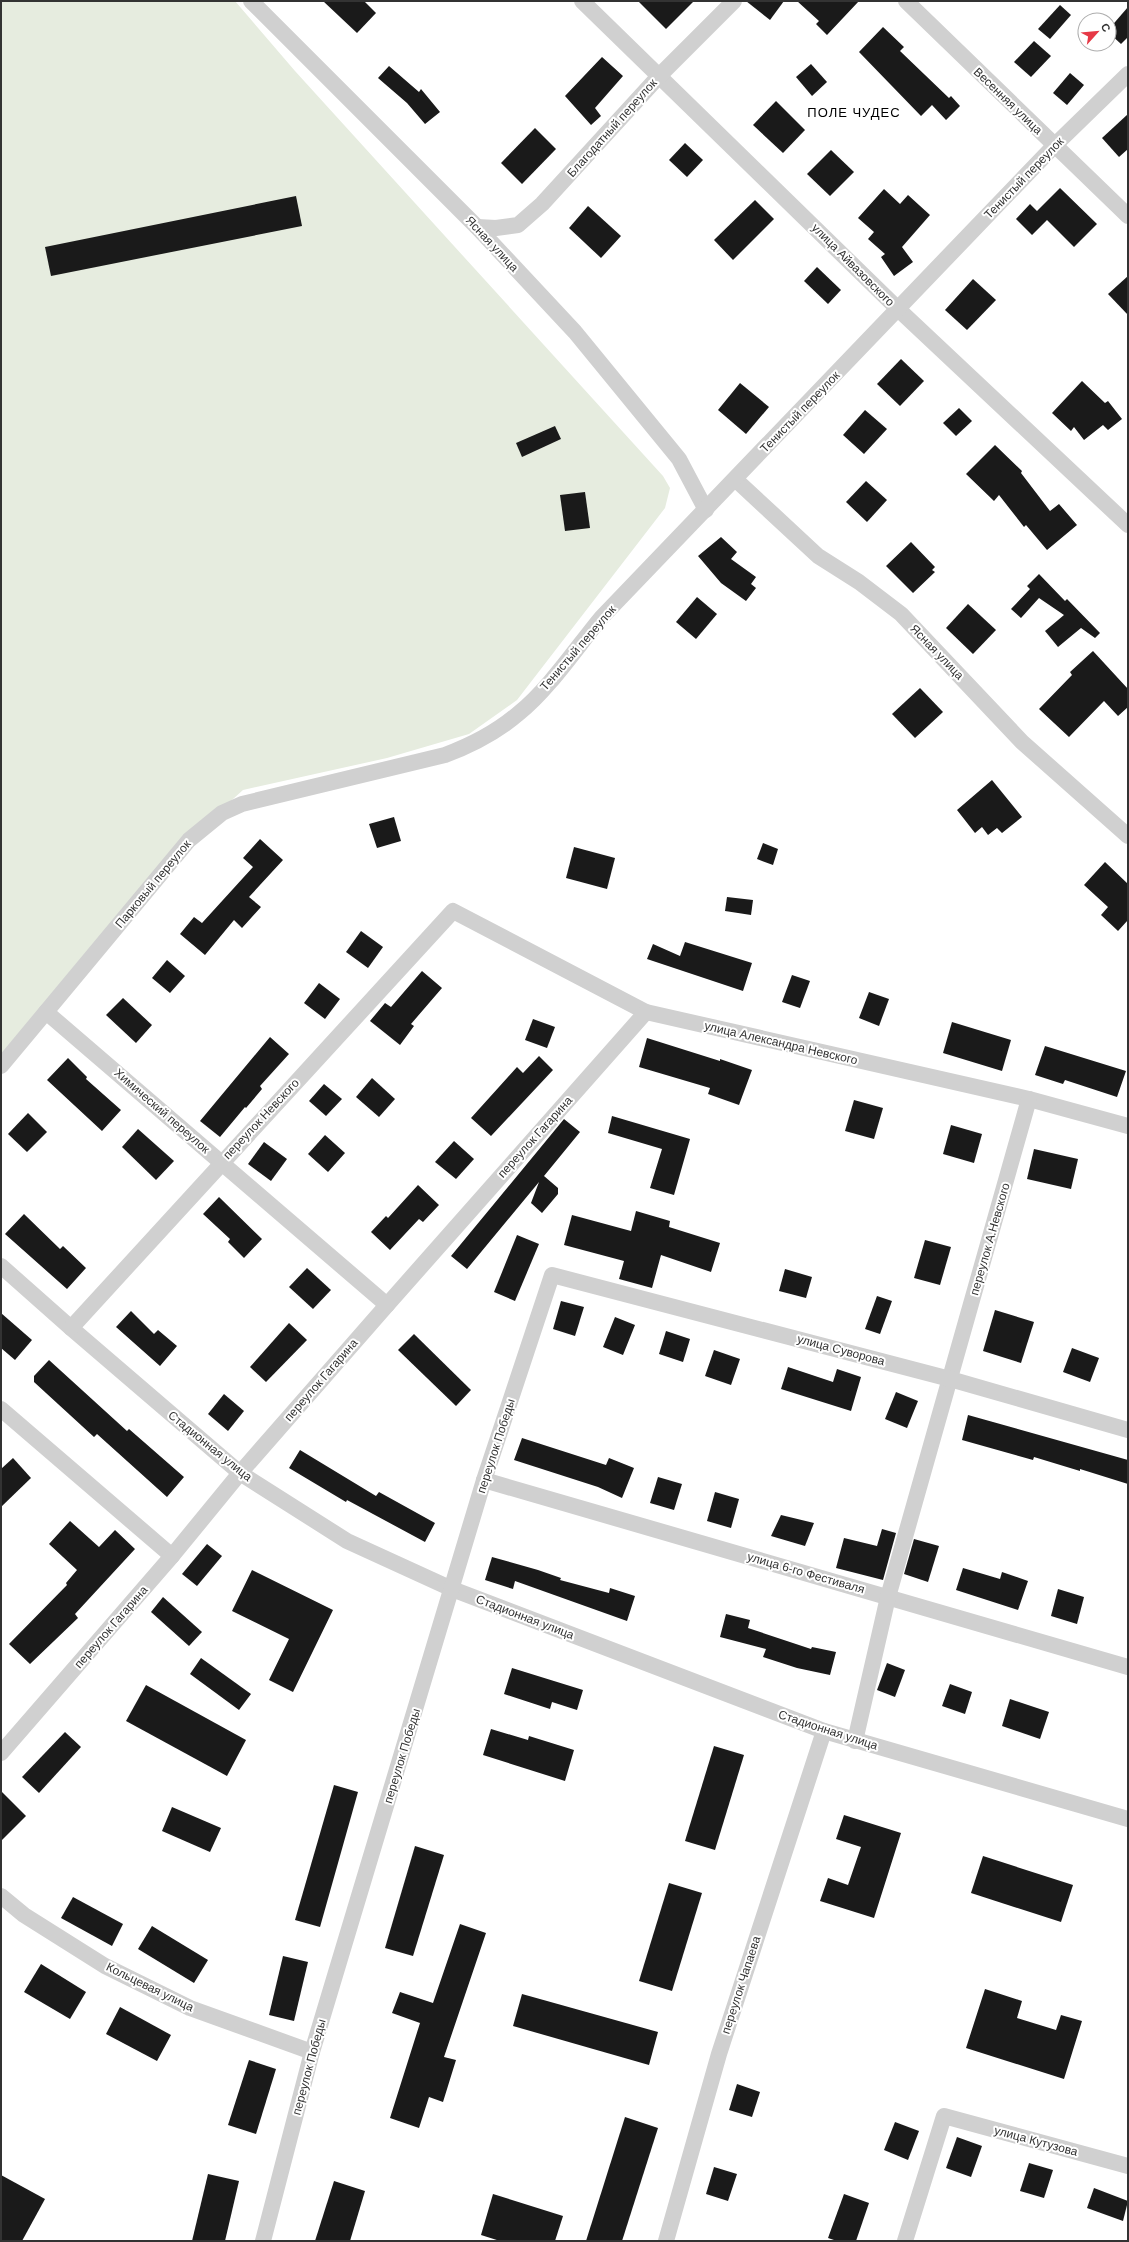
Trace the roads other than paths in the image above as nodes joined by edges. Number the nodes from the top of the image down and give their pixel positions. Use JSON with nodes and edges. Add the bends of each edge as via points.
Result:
{"nodes":[{"id":1,"x":251,"y":1,"type":"edge"},
{"id":2,"x":582,"y":1,"type":"edge"},
{"id":3,"x":734,"y":1,"type":"edge"},
{"id":4,"x":906,"y":1,"type":"edge"},
{"id":5,"x":1128,"y":74,"type":"edge"},
{"id":6,"x":660,"y":75,"type":"junction"},
{"id":7,"x":1054,"y":146,"type":"junction"},
{"id":8,"x":1128,"y":216,"type":"edge"},
{"id":9,"x":477,"y":226,"type":"junction"},
{"id":10,"x":898,"y":309,"type":"junction"},
{"id":11,"x":736,"y":479,"type":"junction"},
{"id":12,"x":706,"y":510,"type":"junction"},
{"id":13,"x":1128,"y":525,"type":"edge"},
{"id":14,"x":470,"y":746,"type":"joint"},
{"id":15,"x":1128,"y":836,"type":"edge"},
{"id":16,"x":453,"y":910,"type":"joint"},
{"id":17,"x":46,"y":1012,"type":"junction"},
{"id":18,"x":646,"y":1012,"type":"junction"},
{"id":19,"x":1,"y":1066,"type":"edge"},
{"id":20,"x":1029,"y":1099,"type":"junction"},
{"id":21,"x":1128,"y":1126,"type":"edge"},
{"id":22,"x":222,"y":1162,"type":"junction"},
{"id":23,"x":1,"y":1266,"type":"edge"},
{"id":24,"x":552,"y":1275,"type":"joint"},
{"id":25,"x":387,"y":1305,"type":"junction"},
{"id":26,"x":70,"y":1328,"type":"junction"},
{"id":27,"x":950,"y":1379,"type":"junction"},
{"id":28,"x":1,"y":1409,"type":"edge"},
{"id":29,"x":1128,"y":1430,"type":"edge"},
{"id":30,"x":240,"y":1473,"type":"junction"},
{"id":31,"x":484,"y":1480,"type":"junction"},
{"id":32,"x":172,"y":1556,"type":"junction"},
{"id":33,"x":452,"y":1589,"type":"junction"},
{"id":34,"x":888,"y":1597,"type":"junction"},
{"id":35,"x":1128,"y":1667,"type":"edge"},
{"id":36,"x":824,"y":1731,"type":"junction"},
{"id":37,"x":855,"y":1741,"type":"junction"},
{"id":38,"x":1,"y":1753,"type":"edge"},
{"id":39,"x":1128,"y":1819,"type":"edge"},
{"id":40,"x":1,"y":1896,"type":"edge"},
{"id":41,"x":312,"y":2052,"type":"junction"},
{"id":42,"x":1128,"y":2166,"type":"edge"},
{"id":43,"x":263,"y":2241,"type":"edge"},
{"id":44,"x":666,"y":2241,"type":"edge"},
{"id":45,"x":905,"y":2241,"type":"edge"}],
"edges":[{"from":1,"to":9,"type":"street","name":"Ясная улица"},
{"from":2,"to":6,"type":"street","name":"улица Айвазовского"},
{"from":3,"to":6,"type":"street","name":"Благодатный переулок"},
{"from":4,"to":7,"type":"street","name":"Весенняя улица"},
{"from":5,"to":7,"type":"street","name":"Тенистый переулок"},
{"from":6,"to":9,"type":"street","name":"Благодатный переулок","via":[[542,204],[518,225],[496,228]]},
{"from":6,"to":10,"type":"street","name":"улица Айвазовского"},
{"from":7,"to":8,"type":"street","name":"Весенняя улица"},
{"from":7,"to":10,"type":"street","name":"Тенистый переулок"},
{"from":9,"to":12,"type":"street","name":"Ясная улица","via":[[575,332],[636,405],[679,459]]},
{"from":10,"to":11,"type":"street","name":"Тенистый переулок"},
{"from":10,"to":13,"type":"street","name":"улица Айвазовского"},
{"from":11,"to":12,"type":"street","name":"Тенистый переулок"},
{"from":11,"to":15,"type":"street","name":"Ясная улица","via":[[818,556],[859,582],[901,614],[1022,742]]},
{"from":12,"to":14,"type":"street","name":"Тенистый переулок","via":[[602,618],[537,696],[520,713]]},
{"from":14,"to":17,"type":"street","name":"Парковый переулок","via":[[445,755],[242,804],[222,813],[189,840]]},
{"from":16,"to":18,"type":"street","name":"улица Александра Невского"},
{"from":16,"to":22,"type":"street","name":"переулок Невского"},
{"from":17,"to":19,"type":"street","name":"Парковый переулок"},
{"from":17,"to":22,"type":"street","name":"Химический переулок"},
{"from":18,"to":20,"type":"street","name":"улица Александра Невского"},
{"from":18,"to":25,"type":"street","name":"переулок Гагарина"},
{"from":20,"to":21,"type":"street","name":"улица Александра Невского"},
{"from":20,"to":27,"type":"street","name":"переулок А.Невского"},
{"from":22,"to":25,"type":"street","name":"Химический переулок"},
{"from":22,"to":26,"type":"street","name":"переулок Невского"},
{"from":23,"to":26,"type":"street","name":"Стадионная улица"},
{"from":24,"to":27,"type":"street","name":"улица Суворова"},
{"from":24,"to":31,"type":"street","name":"переулок Победы"},
{"from":25,"to":30,"type":"street","name":"переулок Гагарина"},
{"from":26,"to":30,"type":"street","name":"Стадионная улица"},
{"from":27,"to":29,"type":"street","name":"улица Суворова"},
{"from":27,"to":34,"type":"street","name":"переулок А.Невского"},
{"from":28,"to":32,"type":"street"},
{"from":30,"to":32,"type":"street","name":"переулок Гагарина"},
{"from":30,"to":33,"type":"street","name":"Стадионная улица","via":[[347,1541]]},
{"from":31,"to":33,"type":"street","name":"переулок Победы"},
{"from":31,"to":34,"type":"street","name":"улица 6-го Фестиваля"},
{"from":32,"to":38,"type":"street","name":"переулок Гагарина"},
{"from":33,"to":36,"type":"street","name":"Стадионная улица"},
{"from":33,"to":41,"type":"street","name":"переулок Победы"},
{"from":34,"to":35,"type":"street","name":"улица 6-го Фестиваля"},
{"from":34,"to":37,"type":"street","name":"переулок А.Невского"},
{"from":36,"to":37,"type":"street","name":"Стадионная улица"},
{"from":36,"to":44,"type":"street","name":"переулок Чапаева","via":[[721,2047]]},
{"from":37,"to":39,"type":"street","name":"Стадионная улица"},
{"from":40,"to":41,"type":"street","name":"Кольцевая улица","via":[[24,1915],[105,1966],[190,2008]]},
{"from":41,"to":43,"type":"street","name":"переулок Победы"},
{"from":42,"to":45,"type":"street","name":"улица Кутузова","via":[[944,2116]]}]}
